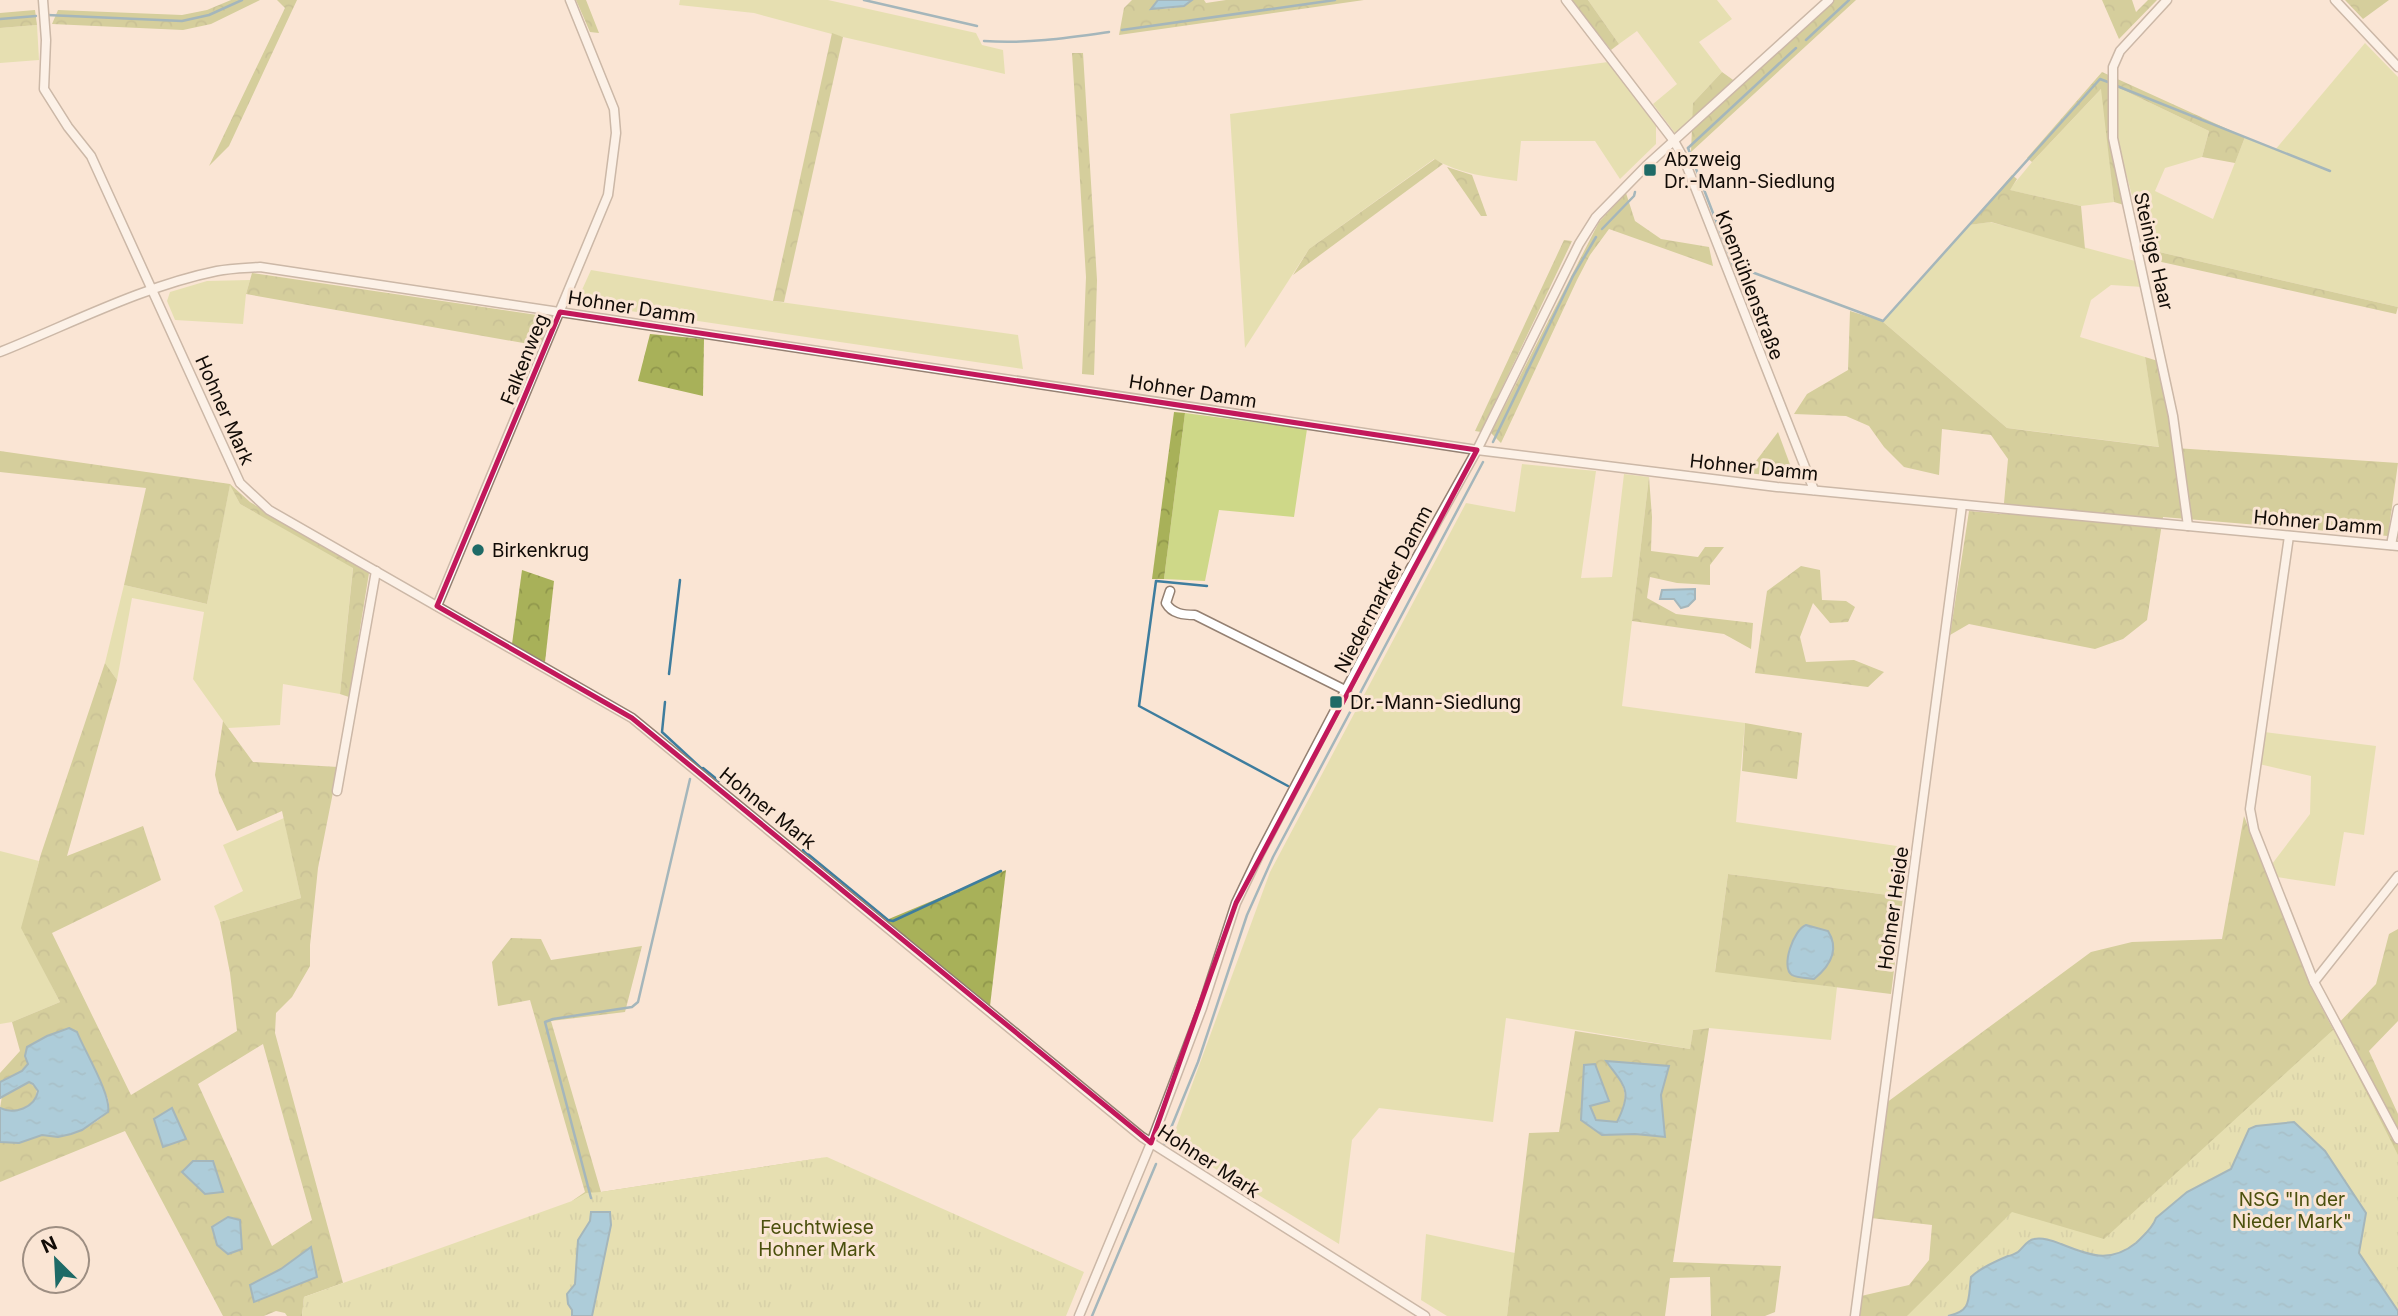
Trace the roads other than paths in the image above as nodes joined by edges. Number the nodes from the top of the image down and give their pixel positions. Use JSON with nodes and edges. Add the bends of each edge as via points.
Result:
{"nodes":[{"id":1,"x":43,"y":0,"type":"edge"},
{"id":2,"x":570,"y":0,"type":"edge"},
{"id":3,"x":1566,"y":0,"type":"edge"},
{"id":4,"x":1829,"y":0,"type":"edge"},
{"id":5,"x":2167,"y":0,"type":"edge"},
{"id":6,"x":2335,"y":0,"type":"edge"},
{"id":7,"x":2398,"y":67,"type":"edge"},
{"id":8,"x":1674,"y":141,"type":"junction"},
{"id":9,"x":153,"y":289,"type":"junction"},
{"id":10,"x":560,"y":312,"type":"junction"},
{"id":11,"x":0,"y":352,"type":"edge"},
{"id":12,"x":1477,"y":450,"type":"junction"},
{"id":13,"x":1814,"y":490,"type":"junction"},
{"id":14,"x":1962,"y":505,"type":"junction"},
{"id":15,"x":2398,"y":509,"type":"edge"},
{"id":16,"x":2188,"y":526,"type":"junction"},
{"id":17,"x":2289,"y":536,"type":"junction"},
{"id":18,"x":2394,"y":546,"type":"edge"},
{"id":19,"x":376,"y":571,"type":"junction"},
{"id":20,"x":1170,"y":591,"type":"dead end"},
{"id":21,"x":438,"y":606,"type":"junction"},
{"id":22,"x":1347,"y":691,"type":"junction"},
{"id":23,"x":337,"y":791,"type":"dead end"},
{"id":24,"x":2398,"y":876,"type":"edge"},
{"id":25,"x":2315,"y":982,"type":"junction"},
{"id":26,"x":2398,"y":1139,"type":"edge"},
{"id":27,"x":1151,"y":1143,"type":"junction"},
{"id":28,"x":1079,"y":1316,"type":"edge"},
{"id":29,"x":1425,"y":1316,"type":"edge"},
{"id":30,"x":1855,"y":1316,"type":"edge"}],
"edges":[{"from":1,"to":9,"type":"street","name":"Hohner Mark","via":[[44,89],[91,156]]},
{"from":2,"to":10,"type":"street","name":"Falkenweg","via":[[614,109],[616,133],[608,195]]},
{"from":3,"to":8,"type":"street","name":"Knemühlenstraße"},
{"from":4,"to":8,"type":"street","name":"Niedermarker Damm"},
{"from":5,"to":16,"type":"street","name":"Steinige Haar","via":[[2120,51],[2113,67],[2113,138],[2173,416]]},
{"from":6,"to":7,"type":"street"},
{"from":8,"to":12,"type":"street","name":"Niedermarker Damm","via":[[1596,217]]},
{"from":8,"to":13,"type":"street","name":"Knemühlenstraße"},
{"from":9,"to":10,"type":"street","name":"Hohner Damm","via":[[220,270],[260,267]]},
{"from":9,"to":11,"type":"street","name":"Hohner Damm"},
{"from":9,"to":19,"type":"street","name":"Hohner Mark","via":[[240,483],[269,510]]},
{"from":10,"to":12,"type":"street","name":"Hohner Damm"},
{"from":10,"to":21,"type":"street","name":"Falkenweg"},
{"from":12,"to":13,"type":"street","name":"Hohner Damm"},
{"from":12,"to":22,"type":"street","name":"Niedermarker Damm"},
{"from":13,"to":14,"type":"street","name":"Hohner Damm"},
{"from":14,"to":16,"type":"street","name":"Hohner Damm"},
{"from":14,"to":30,"type":"street","name":"Hohner Heide"},
{"from":15,"to":18,"type":"street"},
{"from":16,"to":17,"type":"street","name":"Hohner Damm"},
{"from":17,"to":18,"type":"street","name":"Hohner Damm"},
{"from":17,"to":25,"type":"street","via":[[2250,809],[2254,830]]},
{"from":19,"to":21,"type":"street","name":"Hohner Mark"},
{"from":19,"to":23,"type":"street"},
{"from":20,"to":22,"type":"street","via":[[1169,608],[1195,615]]},
{"from":21,"to":27,"type":"street","name":"Hohner Mark","via":[[632,718]]},
{"from":22,"to":27,"type":"street","name":"Niedermarker Damm","via":[[1236,903]]},
{"from":24,"to":25,"type":"street"},
{"from":25,"to":26,"type":"street"},
{"from":27,"to":28,"type":"street","name":"Niedermarker Damm"},
{"from":27,"to":29,"type":"street","name":"Hohner Mark"}]}
